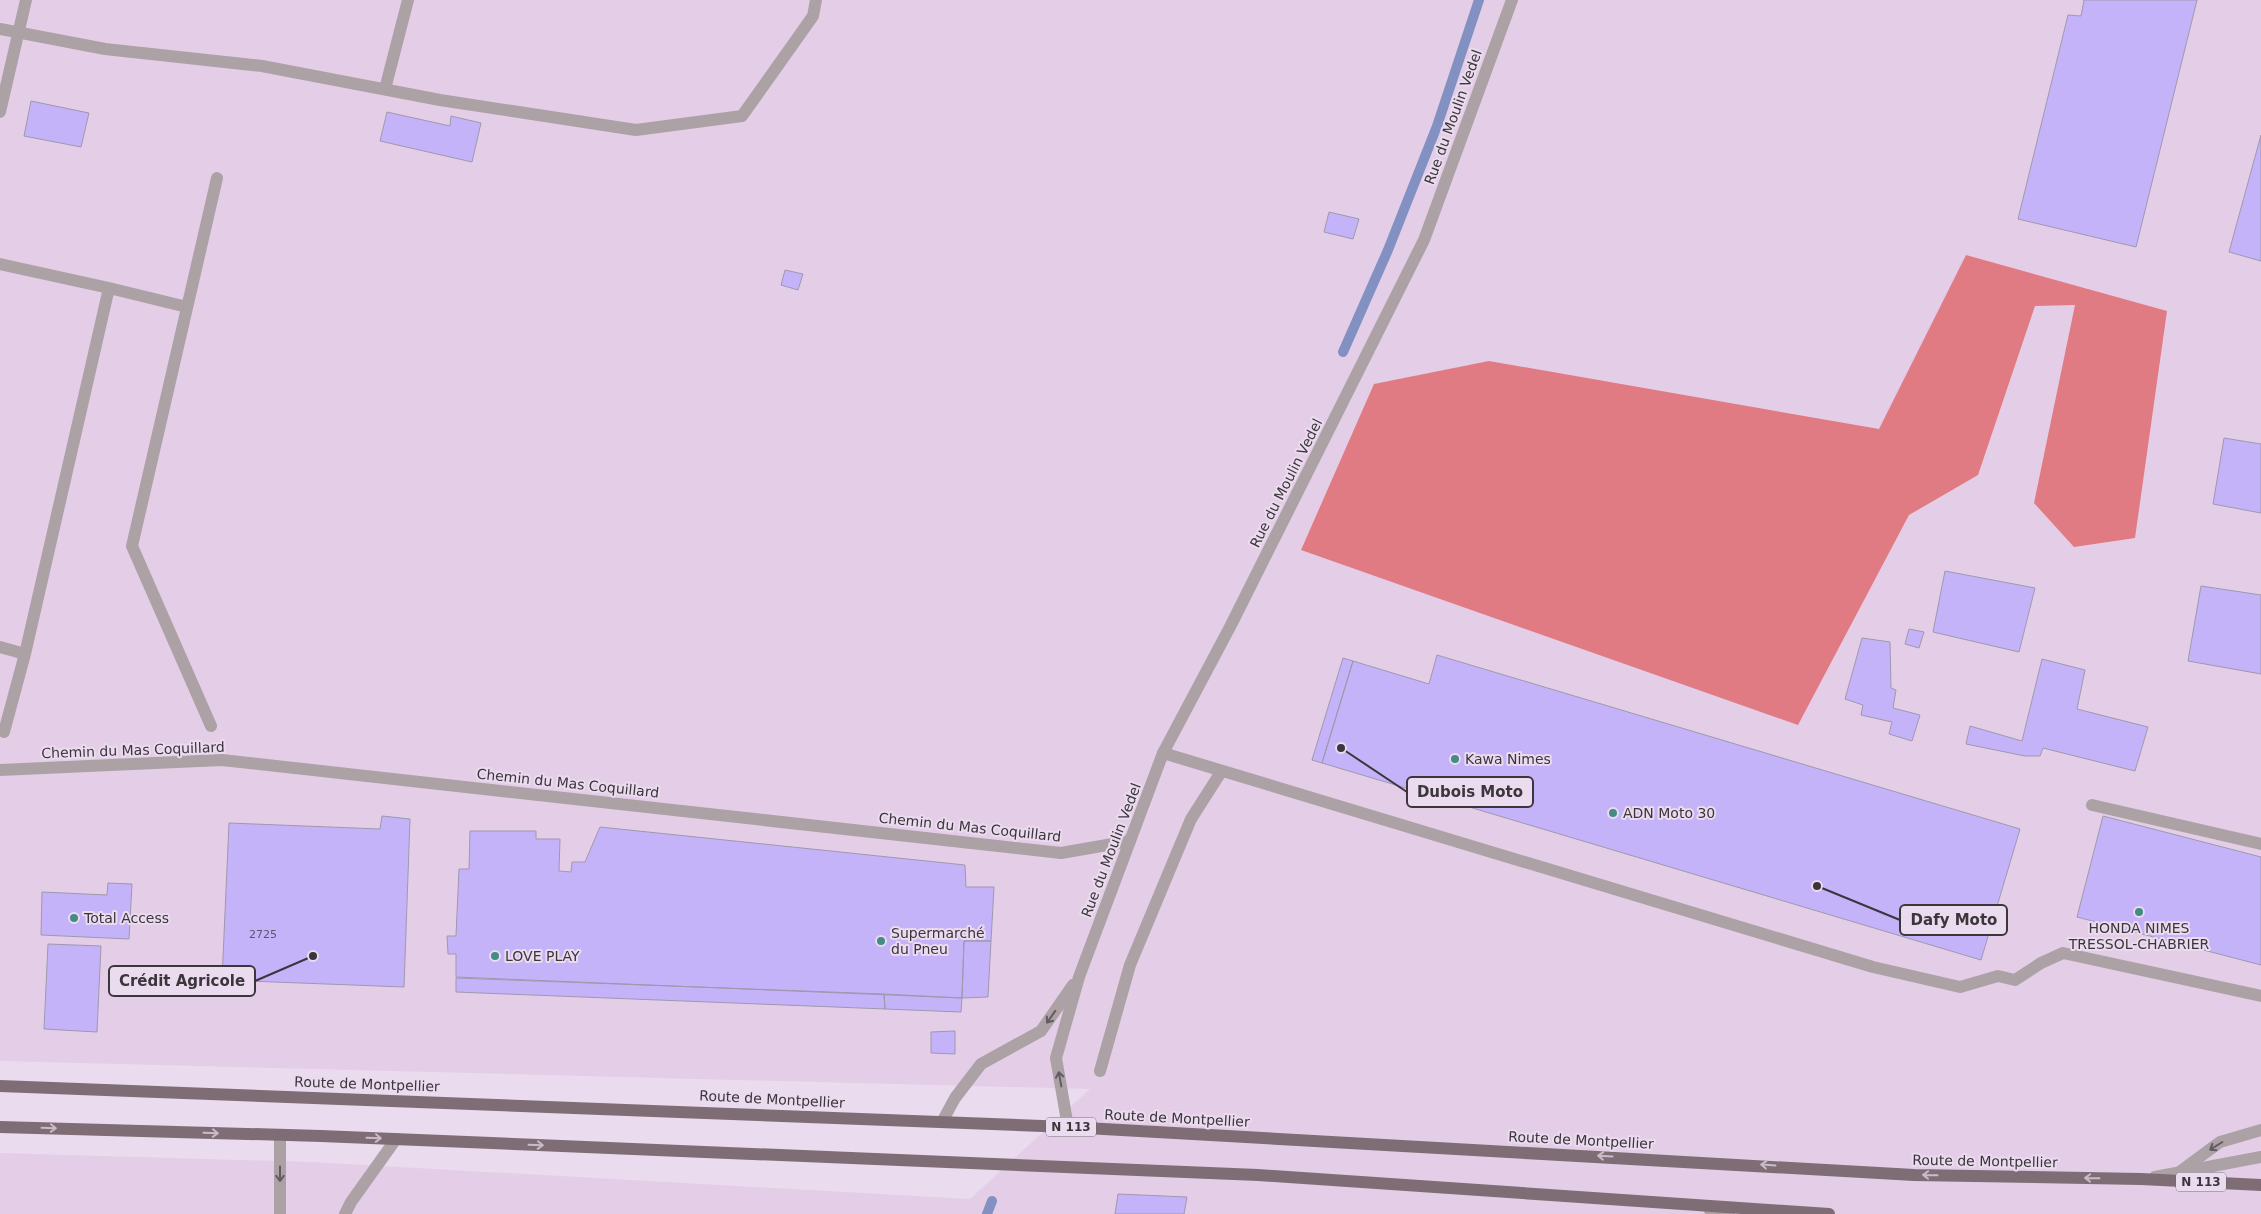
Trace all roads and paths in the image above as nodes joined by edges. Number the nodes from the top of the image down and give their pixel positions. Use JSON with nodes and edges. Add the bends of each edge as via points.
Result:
{"nodes":[{"id":1,"x":26,"y":0,"type":"edge"},
{"id":2,"x":408,"y":0,"type":"edge"},
{"id":3,"x":816,"y":0,"type":"edge"},
{"id":4,"x":1512,"y":0,"type":"edge"},
{"id":5,"x":0,"y":29,"type":"edge"},
{"id":6,"x":19,"y":32,"type":"junction"},
{"id":7,"x":385,"y":89,"type":"junction"},
{"id":8,"x":0,"y":112,"type":"edge"},
{"id":9,"x":217,"y":178,"type":"dead end"},
{"id":10,"x":0,"y":264,"type":"edge"},
{"id":11,"x":109,"y":288,"type":"junction"},
{"id":12,"x":187,"y":307,"type":"junction"},
{"id":13,"x":0,"y":647,"type":"edge"},
{"id":14,"x":25,"y":654,"type":"junction"},
{"id":15,"x":211,"y":726,"type":"dead end"},
{"id":16,"x":4,"y":732,"type":"dead end"},
{"id":17,"x":1163,"y":753,"type":"junction"},
{"id":18,"x":0,"y":770,"type":"edge"},
{"id":19,"x":1221,"y":772,"type":"junction"},
{"id":20,"x":2092,"y":805,"type":"dead end"},
{"id":21,"x":1130,"y":841,"type":"junction"},
{"id":22,"x":2261,"y":844,"type":"edge"},
{"id":23,"x":1079,"y":977,"type":"junction"},
{"id":24,"x":2261,"y":996,"type":"edge"},
{"id":25,"x":1100,"y":1071,"type":"dead end"},
{"id":26,"x":0,"y":1086,"type":"edge"},
{"id":27,"x":942,"y":1122,"type":"junction"},
{"id":28,"x":0,"y":1127,"type":"edge"},
{"id":29,"x":1068,"y":1127,"type":"junction"},
{"id":30,"x":2261,"y":1130,"type":"edge"},
{"id":31,"x":280,"y":1135,"type":"junction"},
{"id":32,"x":396,"y":1139,"type":"junction"},
{"id":33,"x":2261,"y":1157,"type":"edge"},
{"id":34,"x":2177,"y":1173,"type":"junction"},
{"id":35,"x":2141,"y":1179,"type":"junction"},
{"id":36,"x":2261,"y":1185,"type":"edge"},
{"id":37,"x":1694,"y":1206,"type":"junction"},
{"id":38,"x":280,"y":1214,"type":"edge"},
{"id":39,"x":346,"y":1214,"type":"edge"},
{"id":40,"x":1729,"y":1214,"type":"edge"},
{"id":41,"x":1830,"y":1214,"type":"edge"}],
"edges":[{"from":1,"to":6,"type":"street"},
{"from":2,"to":7,"type":"street"},
{"from":3,"to":7,"type":"street","via":[[813,16],[742,116],[636,130]]},
{"from":4,"to":17,"type":"street","name":"Rue du Moulin Vedel","via":[[1424,240]]},
{"from":5,"to":6,"type":"street"},
{"from":6,"to":7,"type":"street","via":[[105,49],[262,66]]},
{"from":6,"to":8,"type":"street"},
{"from":9,"to":12,"type":"street"},
{"from":10,"to":11,"type":"street"},
{"from":11,"to":12,"type":"street"},
{"from":11,"to":14,"type":"street"},
{"from":12,"to":15,"type":"street","via":[[132,546]]},
{"from":13,"to":14,"type":"street"},
{"from":14,"to":16,"type":"street"},
{"from":17,"to":19,"type":"street"},
{"from":17,"to":21,"type":"street","name":"Rue du Moulin Vedel"},
{"from":18,"to":21,"type":"street","name":"Chemin du Mas Coquillard","via":[[222,760],[1061,853]]},
{"from":19,"to":24,"type":"street","via":[[1873,967],[1960,987],[1998,976],[2015,980],[2063,953]]},
{"from":19,"to":25,"type":"street","via":[[1191,819],[1130,965]]},
{"from":20,"to":22,"type":"street"},
{"from":21,"to":23,"type":"street","name":"Rue du Moulin Vedel"},
{"from":23,"to":27,"type":"street","name":"Rue du Moulin Vedel","one_way":true,"via":[[1041,1031],[981,1064],[955,1098]]},
{"from":29,"to":23,"type":"street","name":"Rue du Moulin Vedel","one_way":true,"via":[[1056,1058]]},
{"from":26,"to":27,"type":"main road","name":"Route de Montpellier","number":"N 113"},
{"from":27,"to":29,"type":"main road","name":"Route de Montpellier","number":"N 113"},
{"from":28,"to":31,"type":"main road","one_way":true},
{"from":35,"to":29,"type":"main road","name":"Route de Montpellier","number":"N 113","one_way":true,"via":[[1914,1175]]},
{"from":30,"to":34,"type":"street","one_way":true,"via":[[2220,1142]]},
{"from":31,"to":32,"type":"main road","one_way":true},
{"from":31,"to":38,"type":"street","one_way":true},
{"from":32,"to":37,"type":"main road","one_way":true,"via":[[1258,1175]]},
{"from":32,"to":39,"type":"street"},
{"from":33,"to":34,"type":"street"},
{"from":34,"to":35,"type":"street"},
{"from":35,"to":36,"type":"main road","name":"Route de Montpellier","number":"N 113"},
{"from":37,"to":40,"type":"street"},
{"from":37,"to":41,"type":"main road"}]}
